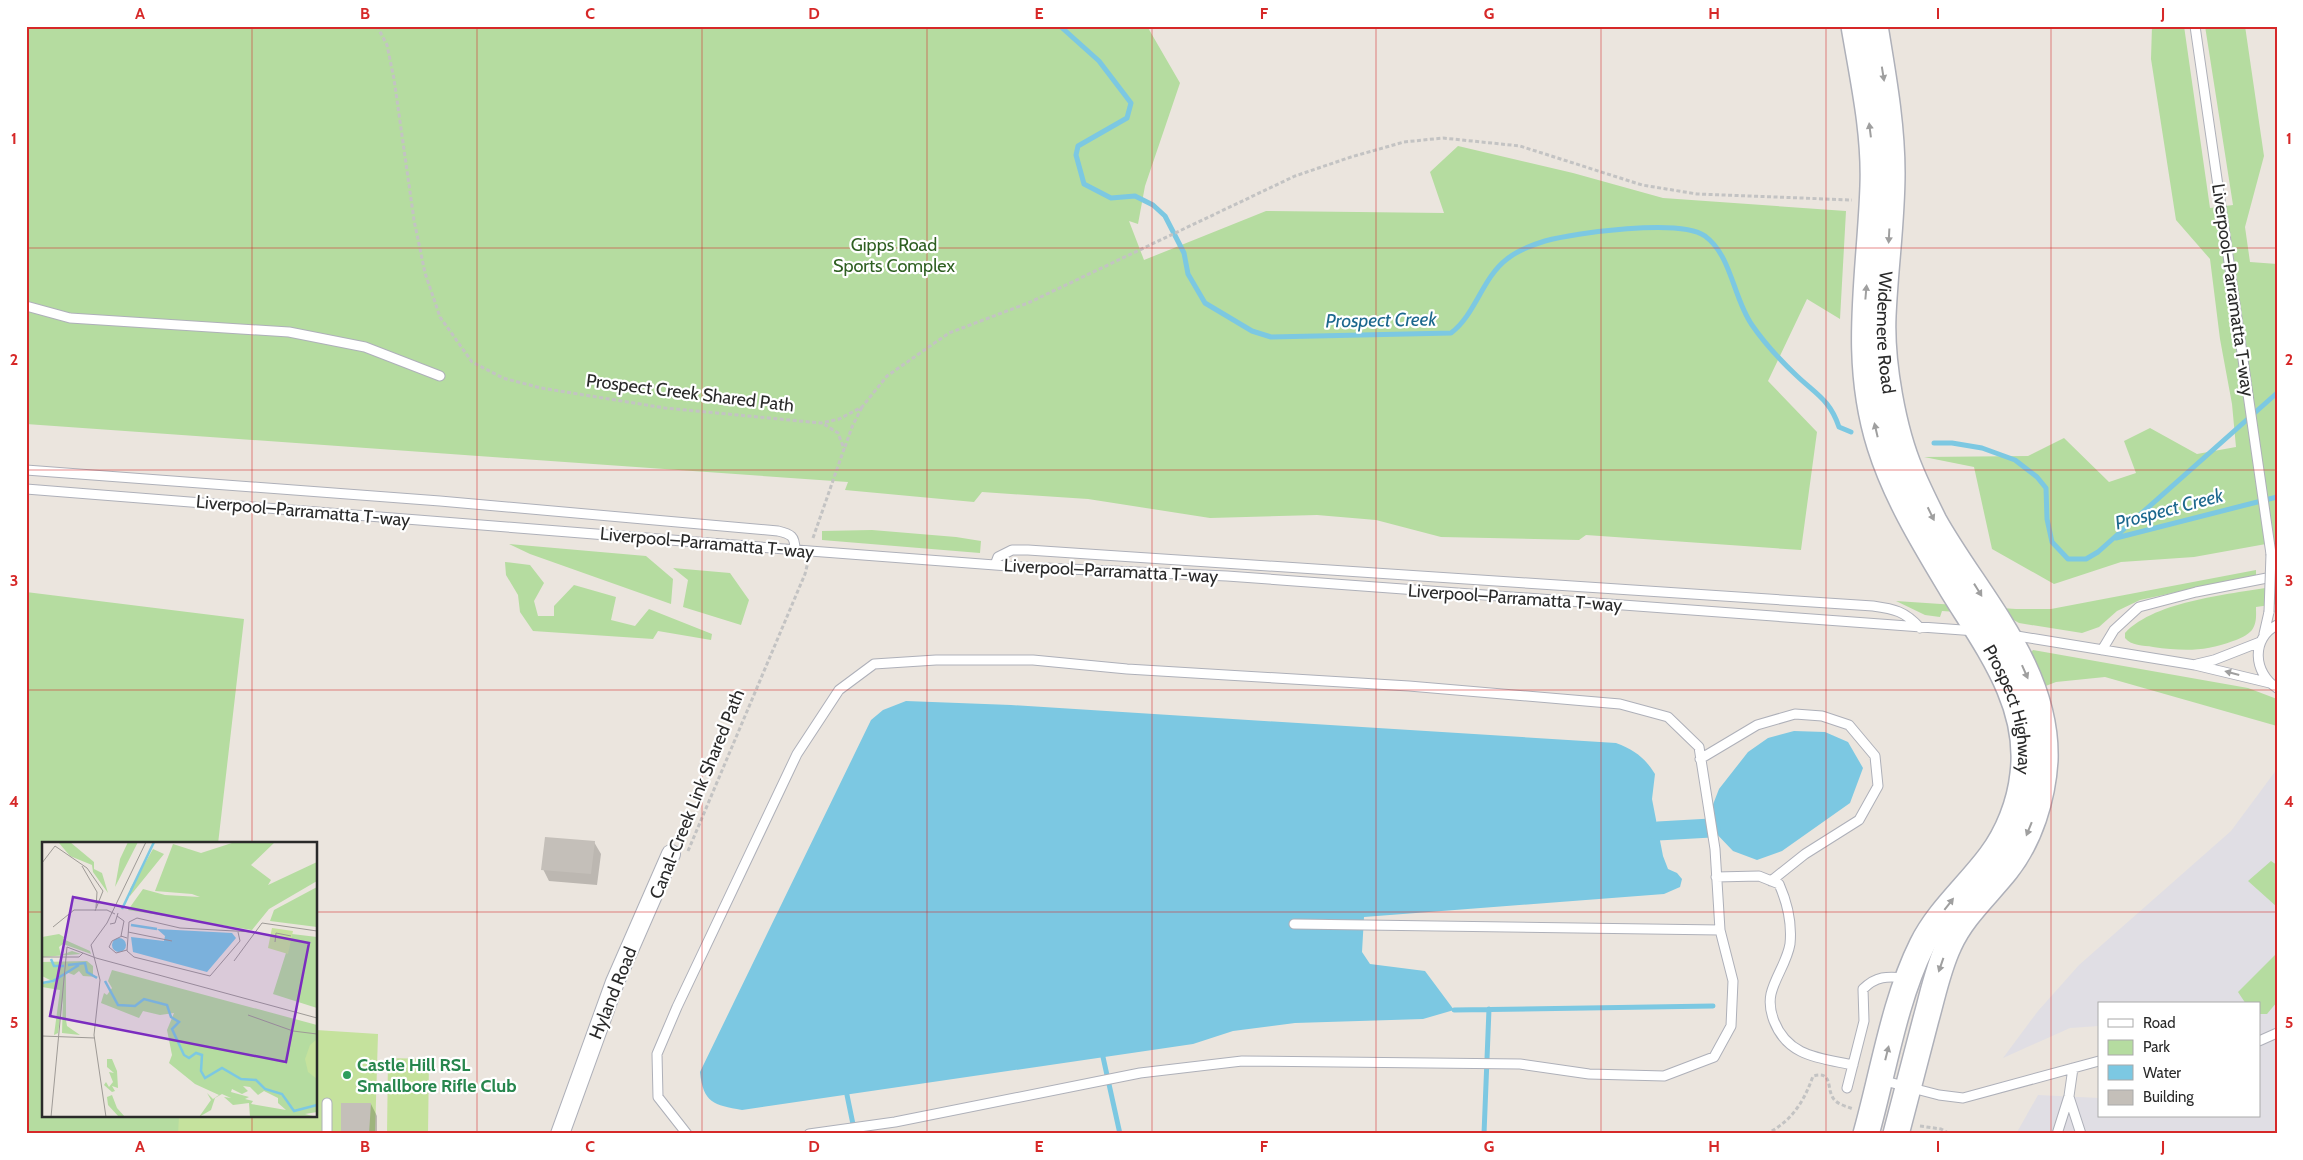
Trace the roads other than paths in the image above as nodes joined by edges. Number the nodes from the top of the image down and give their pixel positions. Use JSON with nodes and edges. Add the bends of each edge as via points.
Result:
{"nodes":[{"id":1,"x":1854,"y":26,"type":"edge"},
{"id":2,"x":1875,"y":26,"type":"edge"},
{"id":3,"x":2195,"y":26,"type":"edge"},
{"id":4,"x":26,"y":306,"type":"edge"},
{"id":5,"x":1874,"y":341,"type":"junction"},
{"id":6,"x":440,"y":376,"type":"dead end"},
{"id":7,"x":26,"y":470,"type":"edge"},
{"id":8,"x":26,"y":489,"type":"edge"},
{"id":9,"x":795,"y":550,"type":"junction"},
{"id":10,"x":2271,"y":554,"type":"junction"},
{"id":11,"x":995,"y":565,"type":"junction"},
{"id":12,"x":2277,"y":567,"type":"edge"},
{"id":13,"x":2277,"y":576,"type":"edge"},
{"id":14,"x":2277,"y":625,"type":"edge"},
{"id":15,"x":1988,"y":626,"type":"junction"},
{"id":16,"x":1920,"y":628,"type":"junction"},
{"id":17,"x":2262,"y":638,"type":"junction"},
{"id":18,"x":2102,"y":650,"type":"junction"},
{"id":19,"x":2194,"y":665,"type":"junction"},
{"id":20,"x":2273,"y":685,"type":"edge"},
{"id":21,"x":1700,"y":758,"type":"junction"},
{"id":22,"x":679,"y":854,"type":"road end"},
{"id":23,"x":1716,"y":877,"type":"junction"},
{"id":24,"x":1771,"y":881,"type":"junction"},
{"id":25,"x":1294,"y":924,"type":"dead end"},
{"id":26,"x":1720,"y":930,"type":"junction"},
{"id":27,"x":1908,"y":978,"type":"junction"},
{"id":28,"x":2277,"y":1033,"type":"edge"},
{"id":29,"x":2260,"y":1041,"type":"edge"},
{"id":30,"x":2098,"y":1061,"type":"edge"},
{"id":31,"x":1853,"y":1064,"type":"junction"},
{"id":32,"x":2073,"y":1068,"type":"junction"},
{"id":33,"x":1880,"y":1080,"type":"junction"},
{"id":34,"x":1908,"y":1087,"type":"junction"},
{"id":35,"x":1847,"y":1088,"type":"dead end"},
{"id":36,"x":2069,"y":1096,"type":"junction"},
{"id":37,"x":327,"y":1103,"type":"dead end"},
{"id":38,"x":327,"y":1134,"type":"edge"},
{"id":39,"x":560,"y":1134,"type":"edge"},
{"id":40,"x":685,"y":1134,"type":"edge"},
{"id":41,"x":809,"y":1134,"type":"edge"},
{"id":42,"x":1866,"y":1134,"type":"edge"},
{"id":43,"x":1896,"y":1134,"type":"edge"},
{"id":44,"x":2057,"y":1134,"type":"edge"},
{"id":45,"x":2081,"y":1134,"type":"edge"}],
"edges":[{"from":5,"to":1,"type":"main road","name":"Widemere Road","one_way":true,"via":[[1872,147]]},
{"from":2,"to":5,"type":"main road","name":"Widemere Road","one_way":true,"via":[[1886,95],[1892,175],[1883,316]]},
{"from":3,"to":10,"type":"lane","name":"Liverpool–Parramatta T-way"},
{"from":4,"to":6,"type":"lane","via":[[70,318],[289,332],[365,347]]},
{"from":5,"to":15,"type":"main road","name":"Widemere Road","via":[[1870,401],[1880,445],[1934,520],[1951,567]]},
{"from":7,"to":9,"type":"lane","via":[[440,501],[778,531],[793,536]]},
{"from":8,"to":9,"type":"lane","name":"Liverpool–Parramatta T-way"},
{"from":9,"to":11,"type":"lane","name":"Liverpool–Parramatta T-way"},
{"from":10,"to":12,"type":"lane","name":"Liverpool–Parramatta T-way","bridge":true},
{"from":10,"to":17,"type":"lane","name":"Liverpool–Parramatta T-way","bridge":true,"via":[[2269,612]]},
{"from":11,"to":16,"type":"lane","name":"Liverpool–Parramatta T-way","via":[[1227,576]]},
{"from":11,"to":16,"type":"lane","via":[[998,556],[1007,551],[1028,550],[1501,580],[1873,606],[1894,609],[1909,616]]},
{"from":13,"to":18,"type":"lane","via":[[2139,607],[2114,630]]},
{"from":14,"to":17,"type":"lane"},
{"from":15,"to":16,"type":"lane","name":"Liverpool–Parramatta T-way"},
{"from":15,"to":18,"type":"lane","name":"Liverpool–Parramatta T-way"},
{"from":27,"to":15,"type":"main road","name":"Prospect Highway","one_way":true,"via":[[1936,922],[2000,842],[2010,824],[2022,783],[2024,748],[2018,708]]},
{"from":15,"to":34,"type":"main road","name":"Prospect Highway","one_way":true,"via":[[2022,664],[2039,707],[2044,760],[2040,795],[2015,856],[1965,917],[1947,948]]},
{"from":17,"to":19,"type":"lane","name":"Liverpool–Parramatta T-way","via":[[2214,660]]},
{"from":17,"to":20,"type":"lane","via":[[2258,657],[2264,675]]},
{"from":18,"to":19,"type":"lane","name":"Liverpool–Parramatta T-way"},
{"from":20,"to":19,"type":"lane","name":"Liverpool–Parramatta T-way","one_way":true},
{"from":21,"to":23,"type":"lane"},
{"from":21,"to":24,"type":"lane","via":[[1757,725],[1794,714],[1822,716],[1849,725],[1875,756],[1878,786],[1859,820],[1805,854]]},
{"from":21,"to":40,"type":"lane","via":[[1699,747],[1668,717],[1620,704],[1033,660],[874,664],[839,690],[797,754],[657,1054],[658,1097]]},
{"from":22,"to":39,"type":"street","name":"Hyland Road","via":[[616,982]]},
{"from":23,"to":24,"type":"lane","via":[[1759,876]]},
{"from":23,"to":26,"type":"lane"},
{"from":24,"to":31,"type":"lane","via":[[1779,884],[1787,902],[1790,942],[1771,994],[1770,1012],[1777,1028],[1794,1048],[1810,1056]]},
{"from":25,"to":26,"type":"lane"},
{"from":26,"to":41,"type":"lane","via":[[1733,981],[1731,1026],[1714,1057],[1664,1076],[1589,1074],[1520,1064],[1242,1062],[1140,1073],[895,1122]]},
{"from":27,"to":31,"type":"lane","via":[[1872,980],[1863,989],[1864,1021]]},
{"from":33,"to":27,"type":"main road","name":"Prospect Highway","one_way":true},
{"from":28,"to":29,"type":"lane"},
{"from":30,"to":32,"type":"lane"},
{"from":31,"to":35,"type":"lane"},
{"from":32,"to":34,"type":"lane","via":[[1963,1098],[1939,1096]]},
{"from":32,"to":36,"type":"lane"},
{"from":33,"to":34,"type":"lane"},
{"from":33,"to":42,"type":"main road","name":"Prospect Highway"},
{"from":34,"to":43,"type":"main road","name":"Prospect Highway"},
{"from":36,"to":44,"type":"lane"},
{"from":36,"to":45,"type":"lane"},
{"from":37,"to":38,"type":"lane"}]}
